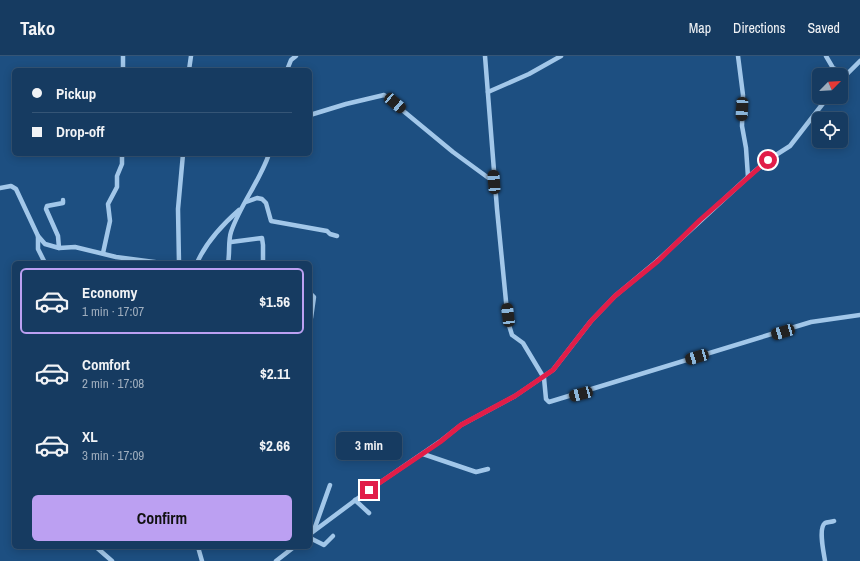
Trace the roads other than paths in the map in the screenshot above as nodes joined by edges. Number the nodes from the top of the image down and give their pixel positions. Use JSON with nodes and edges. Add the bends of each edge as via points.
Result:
{"nodes":[{"id":1,"x":123,"y":56,"type":"edge"},
{"id":2,"x":190,"y":56,"type":"edge"},
{"id":3,"x":296,"y":56,"type":"edge"},
{"id":4,"x":485,"y":56,"type":"edge"},
{"id":5,"x":561,"y":56,"type":"edge"},
{"id":6,"x":738,"y":56,"type":"edge"},
{"id":7,"x":826,"y":56,"type":"edge"},
{"id":8,"x":860,"y":61,"type":"edge"},
{"id":9,"x":123,"y":68,"type":"edge"},
{"id":10,"x":189,"y":68,"type":"edge"},
{"id":11,"x":288,"y":68,"type":"edge"},
{"id":12,"x":833,"y":68,"type":"edge"},
{"id":13,"x":848,"y":72,"type":"edge"},
{"id":14,"x":488,"y":92,"type":"junction"},
{"id":15,"x":823,"y":104,"type":"edge"},
{"id":16,"x":312,"y":114,"type":"edge"},
{"id":17,"x":122,"y":156,"type":"edge"},
{"id":18,"x":183,"y":156,"type":"edge"},
{"id":19,"x":268,"y":156,"type":"edge"},
{"id":20,"x":748,"y":177,"type":"junction"},
{"id":21,"x":494,"y":182,"type":"junction"},
{"id":22,"x":0,"y":188,"type":"edge"},
{"id":23,"x":63,"y":200,"type":"dead end"},
{"id":24,"x":246,"y":202,"type":"junction"},
{"id":25,"x":243,"y":208,"type":"junction"},
{"id":26,"x":38,"y":236,"type":"junction"},
{"id":27,"x":337,"y":236,"type":"dead end"},
{"id":28,"x":231,"y":242,"type":"junction"},
{"id":29,"x":59,"y":248,"type":"junction"},
{"id":30,"x":103,"y":253,"type":"junction"},
{"id":31,"x":44,"y":261,"type":"edge"},
{"id":32,"x":147,"y":261,"type":"edge"},
{"id":33,"x":180,"y":261,"type":"edge"},
{"id":34,"x":198,"y":261,"type":"edge"},
{"id":35,"x":228,"y":261,"type":"edge"},
{"id":36,"x":263,"y":261,"type":"edge"},
{"id":37,"x":312,"y":295,"type":"edge"},
{"id":38,"x":312,"y":311,"type":"edge"},
{"id":39,"x":860,"y":315,"type":"edge"},
{"id":40,"x":544,"y":378,"type":"junction"},
{"id":41,"x":423,"y":454,"type":"junction"},
{"id":42,"x":488,"y":469,"type":"dead end"},
{"id":43,"x":330,"y":486,"type":"dead end"},
{"id":44,"x":355,"y":500,"type":"junction"},
{"id":45,"x":369,"y":513,"type":"dead end"},
{"id":46,"x":834,"y":521,"type":"dead end"},
{"id":47,"x":312,"y":530,"type":"edge"},
{"id":48,"x":333,"y":536,"type":"dead end"},
{"id":49,"x":312,"y":539,"type":"edge"},
{"id":50,"x":98,"y":549,"type":"edge"},
{"id":51,"x":199,"y":549,"type":"edge"},
{"id":52,"x":291,"y":549,"type":"edge"},
{"id":53,"x":112,"y":561,"type":"edge"},
{"id":54,"x":202,"y":561,"type":"edge"},
{"id":55,"x":276,"y":561,"type":"edge"},
{"id":56,"x":825,"y":561,"type":"edge"}],
"edges":[{"from":1,"to":9,"type":"street"},
{"from":2,"to":10,"type":"street"},
{"from":3,"to":11,"type":"street"},
{"from":4,"to":14,"type":"street"},
{"from":5,"to":14,"type":"street"},
{"from":6,"to":20,"type":"street"},
{"from":7,"to":12,"type":"street"},
{"from":8,"to":13,"type":"street"},
{"from":14,"to":21,"type":"street"},
{"from":15,"to":20,"type":"street","via":[[790,146]]},
{"from":16,"to":21,"type":"street","via":[[358,100],[384,96]]},
{"from":17,"to":30,"type":"street","via":[[117,187],[108,204],[110,222]]},
{"from":18,"to":33,"type":"street","via":[[178,208]]},
{"from":19,"to":24,"type":"street"},
{"from":20,"to":40,"type":"street","via":[[658,261],[615,296]]},
{"from":21,"to":40,"type":"street","via":[[510,330],[514,337],[523,343]]},
{"from":22,"to":26,"type":"street","via":[[11,186],[16,189]]},
{"from":23,"to":29,"type":"street","via":[[63,203],[47,206],[46,209],[58,236]]},
{"from":24,"to":25,"type":"street"},
{"from":24,"to":27,"type":"street","via":[[262,199],[266,203],[271,221],[327,231]]},
{"from":25,"to":28,"type":"street","via":[[231,232]]},
{"from":25,"to":34,"type":"street","via":[[219,228]]},
{"from":26,"to":29,"type":"street","via":[[45,244]]},
{"from":26,"to":31,"type":"street","via":[[38,249]]},
{"from":28,"to":35,"type":"street"},
{"from":28,"to":36,"type":"street","via":[[262,238]]},
{"from":29,"to":30,"type":"street","via":[[75,247]]},
{"from":30,"to":32,"type":"street"},
{"from":37,"to":38,"type":"street"},
{"from":39,"to":40,"type":"street","via":[[811,322],[552,402],[546,399]]},
{"from":40,"to":41,"type":"street","via":[[461,425]]},
{"from":41,"to":42,"type":"street","via":[[476,472]]},
{"from":41,"to":44,"type":"street"},
{"from":43,"to":47,"type":"street"},
{"from":44,"to":45,"type":"street"},
{"from":44,"to":47,"type":"street"},
{"from":46,"to":56,"type":"street","via":[[822,526]]},
{"from":48,"to":49,"type":"street","via":[[324,545]]},
{"from":50,"to":53,"type":"street"},
{"from":51,"to":54,"type":"street"},
{"from":52,"to":55,"type":"street"}]}
